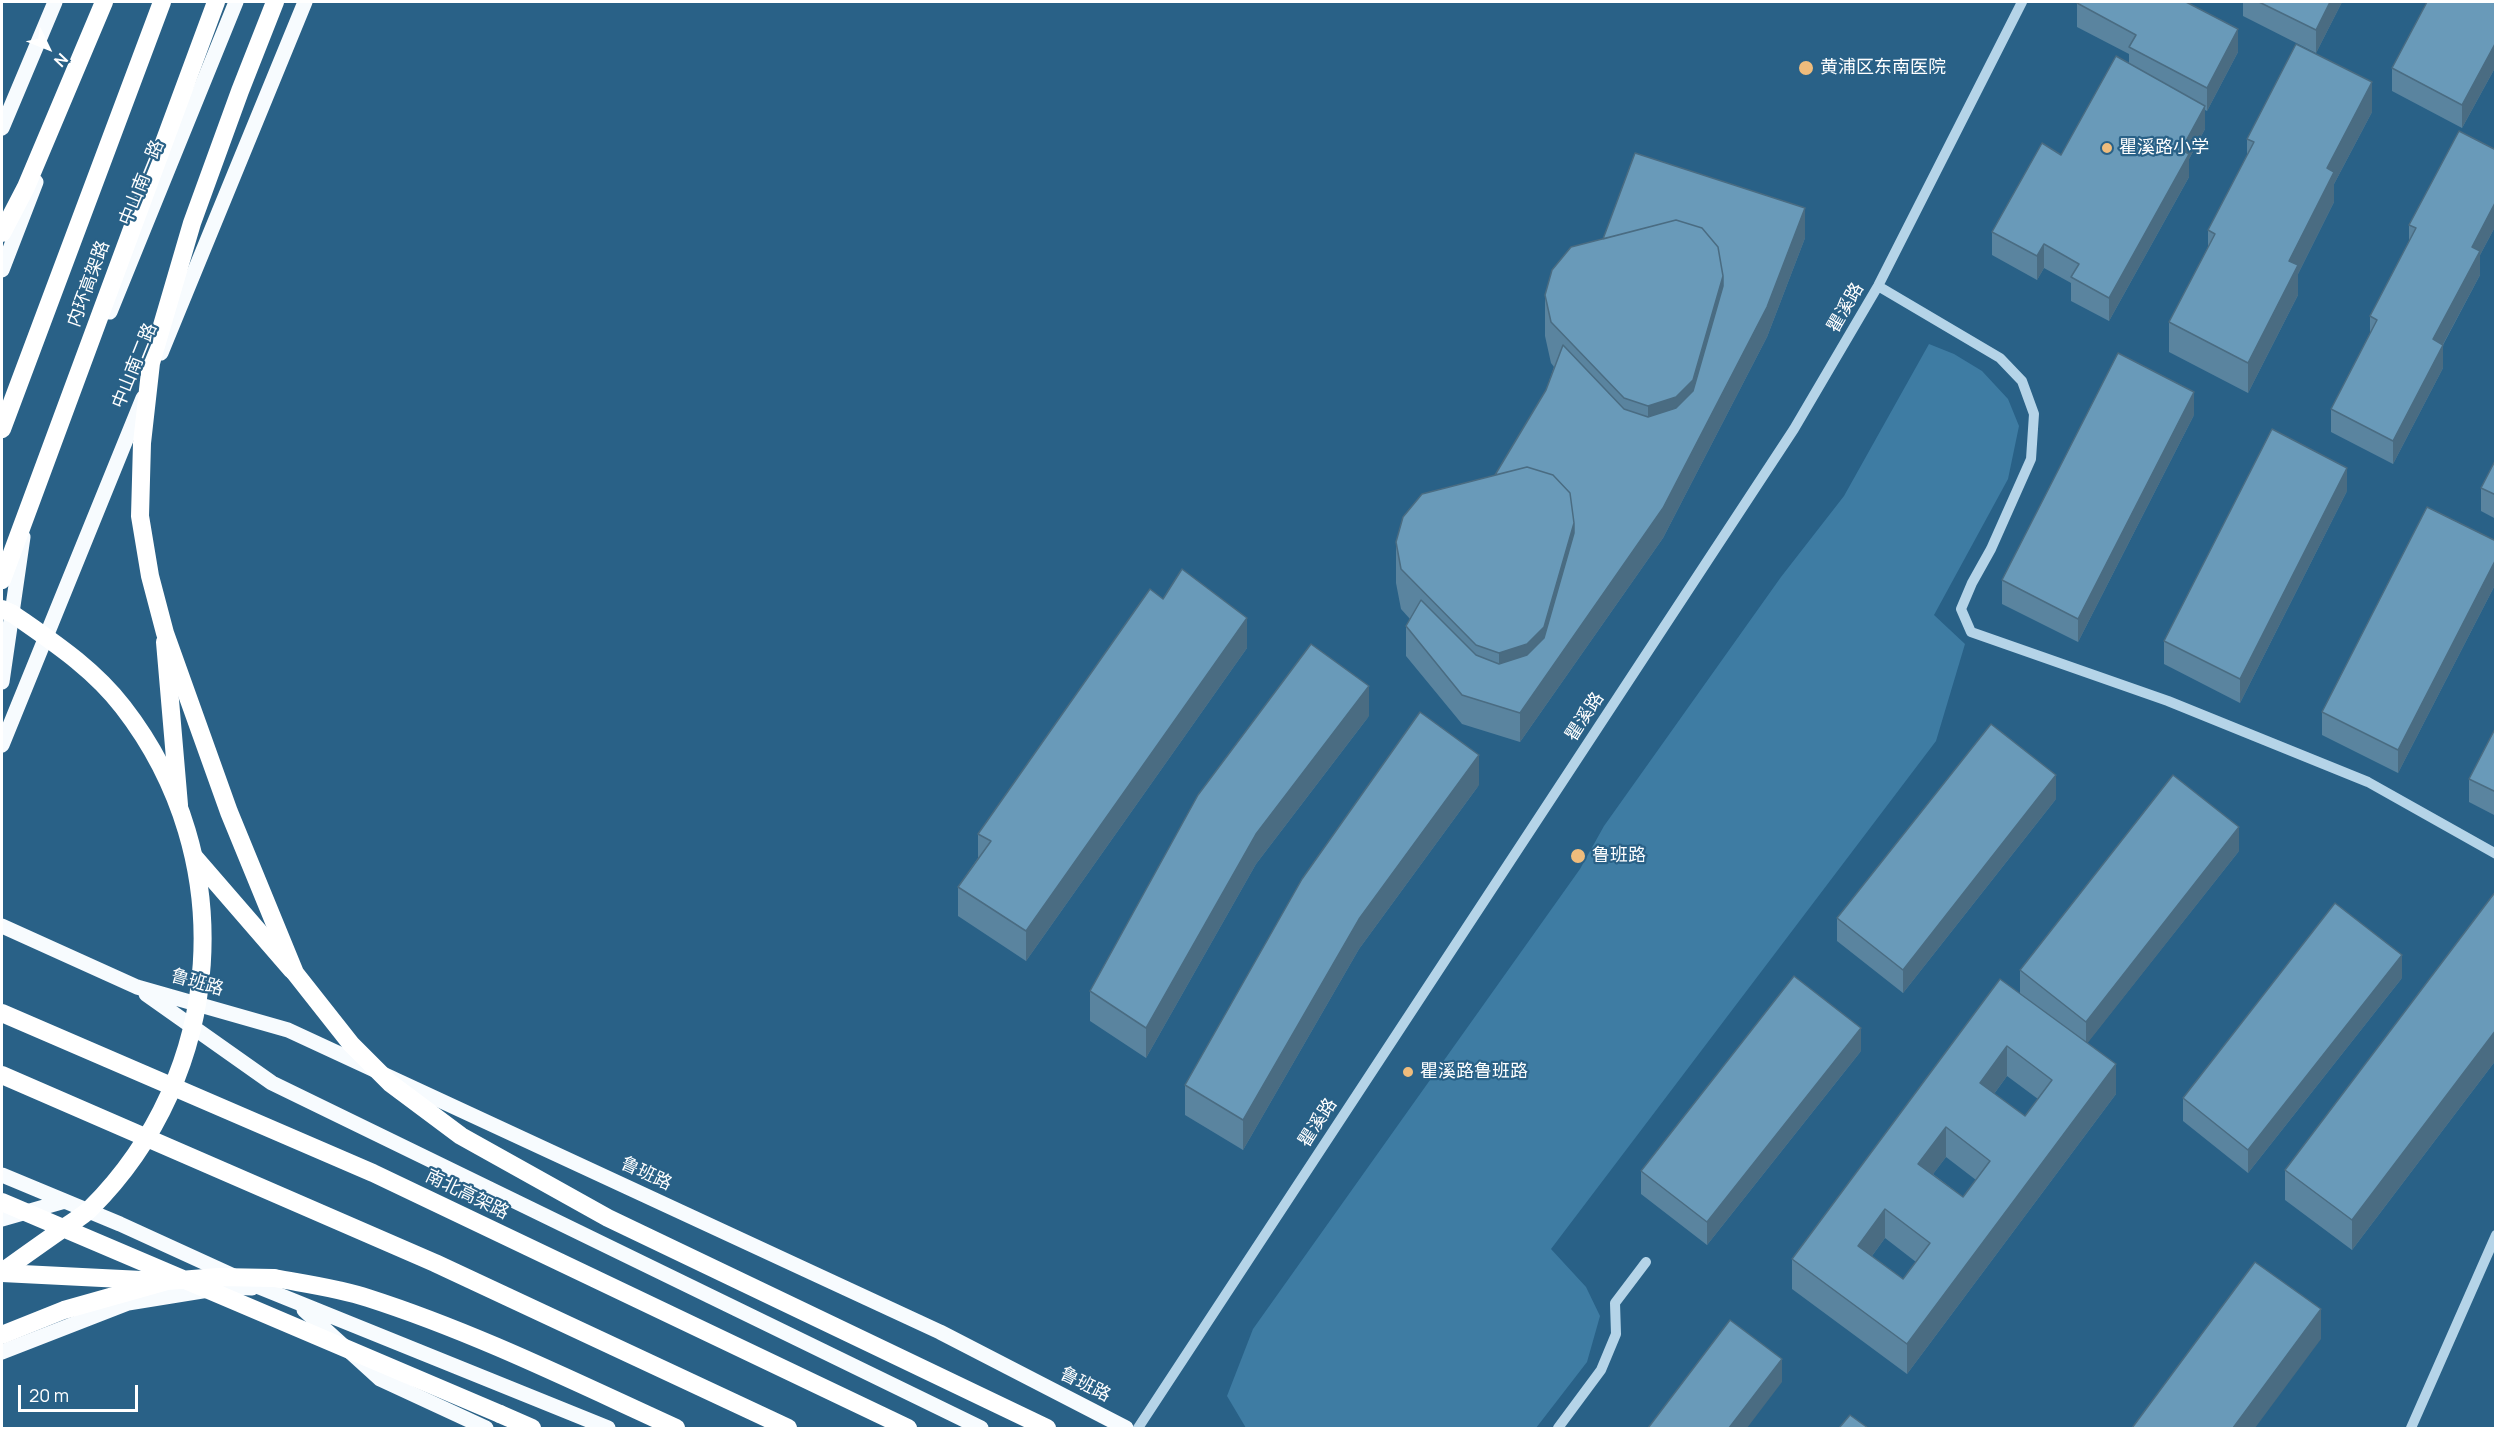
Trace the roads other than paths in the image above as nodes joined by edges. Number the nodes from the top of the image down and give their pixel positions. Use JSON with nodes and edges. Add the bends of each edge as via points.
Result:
{"nodes":[{"id":1,"x":55,"y":2,"type":"edge"},
{"id":2,"x":104,"y":2,"type":"edge"},
{"id":3,"x":109,"y":2,"type":"edge"},
{"id":4,"x":162,"y":2,"type":"edge"},
{"id":5,"x":216,"y":2,"type":"edge"},
{"id":6,"x":236,"y":2,"type":"edge"},
{"id":7,"x":275,"y":2,"type":"edge"},
{"id":8,"x":304,"y":2,"type":"edge"},
{"id":9,"x":2022,"y":2,"type":"edge"},
{"id":10,"x":2,"y":128,"type":"edge"},
{"id":11,"x":2,"y":233,"type":"edge"},
{"id":12,"x":2,"y":270,"type":"edge"},
{"id":13,"x":1878,"y":286,"type":"junction"},
{"id":14,"x":2,"y":429,"type":"edge"},
{"id":15,"x":26,"y":519,"type":"junction"},
{"id":16,"x":3,"y":576,"type":"edge"},
{"id":17,"x":2,"y":609,"type":"edge"},
{"id":18,"x":165,"y":633,"type":"junction"},
{"id":19,"x":2,"y":682,"type":"edge"},
{"id":20,"x":2,"y":745,"type":"edge"},
{"id":21,"x":179,"y":805,"type":"junction"},
{"id":22,"x":2496,"y":854,"type":"edge"},
{"id":23,"x":195,"y":858,"type":"junction"},
{"id":24,"x":2,"y":926,"type":"edge"},
{"id":25,"x":21,"y":936,"type":"junction"},
{"id":26,"x":2,"y":939,"type":"edge"},
{"id":27,"x":295,"y":973,"type":"junction"},
{"id":28,"x":137,"y":987,"type":"junction"},
{"id":29,"x":2,"y":1013,"type":"edge"},
{"id":30,"x":2,"y":1075,"type":"edge"},
{"id":31,"x":2,"y":1175,"type":"edge"},
{"id":32,"x":2,"y":1202,"type":"edge"},
{"id":33,"x":65,"y":1202,"type":"junction"},
{"id":34,"x":2,"y":1219,"type":"edge"},
{"id":35,"x":2496,"y":1236,"type":"edge"},
{"id":36,"x":1646,"y":1262,"type":"dead end"},
{"id":37,"x":2,"y":1273,"type":"edge"},
{"id":38,"x":167,"y":1281,"type":"junction"},
{"id":39,"x":264,"y":1289,"type":"junction"},
{"id":40,"x":295,"y":1302,"type":"junction"},
{"id":41,"x":2,"y":1335,"type":"edge"},
{"id":42,"x":2,"y":1352,"type":"edge"},
{"id":43,"x":486,"y":1428,"type":"edge"},
{"id":44,"x":532,"y":1428,"type":"edge"},
{"id":45,"x":608,"y":1428,"type":"edge"},
{"id":46,"x":676,"y":1428,"type":"edge"},
{"id":47,"x":789,"y":1428,"type":"edge"},
{"id":48,"x":908,"y":1428,"type":"edge"},
{"id":49,"x":981,"y":1428,"type":"edge"},
{"id":50,"x":1047,"y":1428,"type":"edge"},
{"id":51,"x":1126,"y":1428,"type":"edge"},
{"id":52,"x":1138,"y":1428,"type":"edge"},
{"id":53,"x":1558,"y":1428,"type":"edge"},
{"id":54,"x":2411,"y":1428,"type":"edge"}],
"edges":[{"from":1,"to":10,"type":"main road"},
{"from":2,"to":11,"type":"highway","via":[[26,187]]},
{"from":3,"to":12,"type":"main road"},
{"from":4,"to":14,"type":"highway","name":"内环高架路"},
{"from":5,"to":16,"type":"highway","name":"内环高架路","bridge":true},
{"from":6,"to":15,"type":"main road","name":"中山南一路"},
{"from":7,"to":18,"type":"highway","bridge":true,"via":[[192,223],[151,363],[142,443],[140,516]]},
{"from":8,"to":20,"type":"main road","name":"中山南二路"},
{"from":9,"to":13,"type":"street","name":"瞿溪路"},
{"from":13,"to":22,"type":"street","via":[[2000,358],[2022,381],[2034,414],[2031,459],[1961,609],[1971,632],[2168,701],[2368,782]]},
{"from":13,"to":52,"type":"street","name":"瞿溪路","via":[[1794,429]]},
{"from":15,"to":16,"type":"main road","name":"中山南一路"},
{"from":15,"to":19,"type":"main road"},
{"from":17,"to":21,"type":"highway","bridge":true,"via":[[76,658],[123,707],[163,770]]},
{"from":18,"to":21,"type":"highway","bridge":true},
{"from":18,"to":27,"type":"highway","bridge":true,"via":[[229,812]]},
{"from":21,"to":23,"type":"highway","bridge":true},
{"from":23,"to":27,"type":"highway","bridge":true},
{"from":23,"to":37,"type":"highway","bridge":true,"via":[[204,926],[197,1013],[166,1105],[135,1158],[89,1210]]},
{"from":24,"to":25,"type":"main road","name":"鲁班路"},
{"from":25,"to":26,"type":"main road"},
{"from":25,"to":28,"type":"main road","name":"鲁班路"},
{"from":27,"to":50,"type":"highway","bridge":true,"via":[[351,1044],[390,1083],[461,1136],[608,1218]]},
{"from":28,"to":49,"type":"main road","name":"鲁班路","via":[[272,1083]]},
{"from":28,"to":51,"type":"main road","name":"鲁班路","via":[[288,1030],[940,1332]]},
{"from":29,"to":48,"type":"highway","name":"南北高架路","via":[[373,1173]]},
{"from":30,"to":47,"type":"highway","via":[[435,1263]]},
{"from":31,"to":33,"type":"main road"},
{"from":32,"to":44,"type":"highway","bridge":true},
{"from":33,"to":34,"type":"main road"},
{"from":33,"to":39,"type":"main road"},
{"from":35,"to":54,"type":"street"},
{"from":36,"to":53,"type":"street","via":[[1615,1303],[1616,1334],[1601,1370]]},
{"from":37,"to":38,"type":"highway","bridge":true},
{"from":38,"to":41,"type":"highway","bridge":true,"via":[[64,1311]]},
{"from":38,"to":46,"type":"highway","bridge":true,"via":[[274,1278],[368,1298],[503,1348]]},
{"from":39,"to":40,"type":"main road"},
{"from":39,"to":42,"type":"main road","via":[[227,1287],[128,1303]]},
{"from":40,"to":43,"type":"main road","via":[[380,1379]]},
{"from":40,"to":45,"type":"main road"}]}
